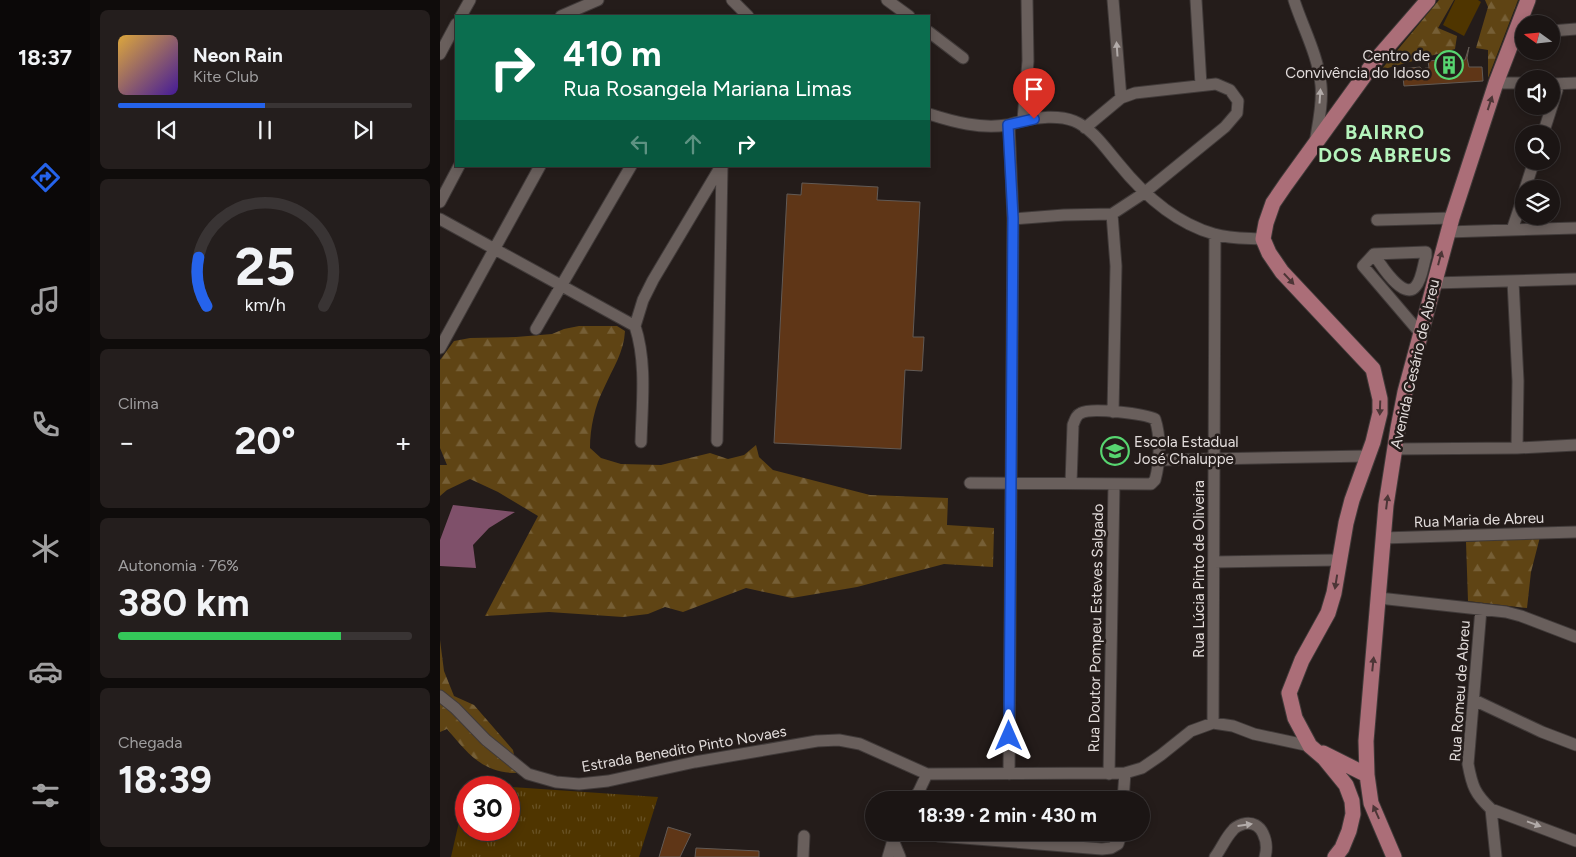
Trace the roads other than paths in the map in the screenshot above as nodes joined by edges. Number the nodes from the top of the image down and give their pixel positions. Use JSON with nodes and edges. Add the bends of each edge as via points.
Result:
{"nodes":[{"id":1,"x":470,"y":0,"type":"edge"},
{"id":2,"x":598,"y":0,"type":"edge"},
{"id":3,"x":732,"y":0,"type":"edge"},
{"id":4,"x":887,"y":0,"type":"edge"},
{"id":5,"x":1027,"y":0,"type":"edge"},
{"id":6,"x":1113,"y":0,"type":"edge"},
{"id":7,"x":1196,"y":0,"type":"edge"},
{"id":8,"x":1294,"y":0,"type":"edge"},
{"id":9,"x":1428,"y":0,"type":"edge"},
{"id":10,"x":1528,"y":0,"type":"edge"},
{"id":11,"x":741,"y":14,"type":"edge"},
{"id":12,"x":462,"y":15,"type":"edge"},
{"id":13,"x":563,"y":15,"type":"edge"},
{"id":14,"x":907,"y":15,"type":"edge"},
{"id":15,"x":1524,"y":15,"type":"edge"},
{"id":16,"x":455,"y":28,"type":"edge"},
{"id":17,"x":1576,"y":29,"type":"edge"},
{"id":18,"x":1560,"y":30,"type":"edge"},
{"id":19,"x":930,"y":33,"type":"edge"},
{"id":20,"x":1515,"y":42,"type":"edge"},
{"id":21,"x":440,"y":54,"type":"edge"},
{"id":22,"x":963,"y":58,"type":"dead end"},
{"id":23,"x":1496,"y":83,"type":"junction"},
{"id":24,"x":1515,"y":83,"type":"edge"},
{"id":25,"x":1576,"y":83,"type":"edge"},
{"id":26,"x":1560,"y":84,"type":"edge"},
{"id":27,"x":1201,"y":85,"type":"junction"},
{"id":28,"x":1121,"y":98,"type":"junction"},
{"id":29,"x":930,"y":114,"type":"edge"},
{"id":30,"x":1023,"y":120,"type":"junction"},
{"id":31,"x":1008,"y":125,"type":"junction"},
{"id":32,"x":1085,"y":128,"type":"junction"},
{"id":33,"x":1314,"y":144,"type":"junction"},
{"id":34,"x":459,"y":167,"type":"edge"},
{"id":35,"x":539,"y":167,"type":"edge"},
{"id":36,"x":631,"y":167,"type":"edge"},
{"id":37,"x":721,"y":167,"type":"edge"},
{"id":38,"x":722,"y":167,"type":"edge"},
{"id":39,"x":1144,"y":193,"type":"junction"},
{"id":40,"x":440,"y":202,"type":"edge"},
{"id":41,"x":1112,"y":214,"type":"junction"},
{"id":42,"x":1013,"y":218,"type":"junction"},
{"id":43,"x":1452,"y":218,"type":"junction"},
{"id":44,"x":440,"y":219,"type":"edge"},
{"id":45,"x":1376,"y":220,"type":"dead end"},
{"id":46,"x":1515,"y":221,"type":"edge"},
{"id":47,"x":1576,"y":228,"type":"edge"},
{"id":48,"x":1512,"y":230,"type":"junction"},
{"id":49,"x":1447,"y":232,"type":"junction"},
{"id":50,"x":1215,"y":234,"type":"junction"},
{"id":51,"x":1263,"y":238,"type":"junction"},
{"id":52,"x":495,"y":248,"type":"junction"},
{"id":53,"x":1377,"y":259,"type":"dead end"},
{"id":54,"x":1576,"y":279,"type":"edge"},
{"id":55,"x":1513,"y":281,"type":"junction"},
{"id":56,"x":1433,"y":283,"type":"junction"},
{"id":57,"x":561,"y":285,"type":"junction"},
{"id":58,"x":635,"y":326,"type":"junction"},
{"id":59,"x":536,"y":329,"type":"dead end"},
{"id":60,"x":1420,"y":334,"type":"junction"},
{"id":61,"x":440,"y":348,"type":"edge"},
{"id":62,"x":1373,"y":369,"type":"junction"},
{"id":63,"x":1405,"y":391,"type":"junction"},
{"id":64,"x":1112,"y":412,"type":"junction"},
{"id":65,"x":717,"y":441,"type":"dead end"},
{"id":66,"x":641,"y":442,"type":"dead end"},
{"id":67,"x":1576,"y":444,"type":"edge"},
{"id":68,"x":1517,"y":448,"type":"junction"},
{"id":69,"x":1394,"y":450,"type":"junction"},
{"id":70,"x":1368,"y":456,"type":"junction"},
{"id":71,"x":1214,"y":459,"type":"junction"},
{"id":72,"x":1158,"y":460,"type":"junction"},
{"id":73,"x":1011,"y":482,"type":"junction"},
{"id":74,"x":970,"y":483,"type":"dead end"},
{"id":75,"x":1071,"y":483,"type":"junction"},
{"id":76,"x":1114,"y":484,"type":"junction"},
{"id":77,"x":1576,"y":532,"type":"edge"},
{"id":78,"x":1383,"y":538,"type":"junction"},
{"id":79,"x":1339,"y":560,"type":"junction"},
{"id":80,"x":1214,"y":562,"type":"junction"},
{"id":81,"x":1379,"y":598,"type":"junction"},
{"id":82,"x":1481,"y":609,"type":"junction"},
{"id":83,"x":1576,"y":637,"type":"edge"},
{"id":84,"x":440,"y":696,"type":"edge"},
{"id":85,"x":1474,"y":700,"type":"junction"},
{"id":86,"x":1213,"y":724,"type":"junction"},
{"id":87,"x":1576,"y":745,"type":"edge"},
{"id":88,"x":1310,"y":746,"type":"junction"},
{"id":89,"x":927,"y":774,"type":"junction"},
{"id":90,"x":1009,"y":774,"type":"junction"},
{"id":91,"x":1109,"y":774,"type":"junction"},
{"id":92,"x":1125,"y":774,"type":"junction"},
{"id":93,"x":1367,"y":775,"type":"junction"},
{"id":94,"x":919,"y":791,"type":"edge"},
{"id":95,"x":1124,"y":791,"type":"edge"},
{"id":96,"x":1491,"y":809,"type":"junction"},
{"id":97,"x":804,"y":836,"type":"dead end"},
{"id":98,"x":892,"y":841,"type":"edge"},
{"id":99,"x":895,"y":841,"type":"edge"},
{"id":100,"x":1001,"y":841,"type":"edge"},
{"id":101,"x":1119,"y":841,"type":"edge"},
{"id":102,"x":1576,"y":841,"type":"edge"},
{"id":103,"x":803,"y":857,"type":"edge"},
{"id":104,"x":888,"y":857,"type":"edge"},
{"id":105,"x":900,"y":857,"type":"edge"},
{"id":106,"x":1215,"y":857,"type":"edge"},
{"id":107,"x":1265,"y":857,"type":"edge"},
{"id":108,"x":1335,"y":857,"type":"edge"},
{"id":109,"x":1394,"y":857,"type":"edge"},
{"id":110,"x":1496,"y":857,"type":"edge"}],
"edges":[{"from":1,"to":12,"type":"street"},
{"from":2,"to":13,"type":"street"},
{"from":3,"to":11,"type":"street"},
{"from":4,"to":14,"type":"street"},
{"from":5,"to":30,"type":"street","via":[[1028,61]]},
{"from":28,"to":6,"type":"street","one_way":true},
{"from":7,"to":27,"type":"street"},
{"from":33,"to":8,"type":"street","one_way":true,"via":[[1321,86],[1310,40]]},
{"from":9,"to":33,"type":"main road","via":[[1375,60]]},
{"from":10,"to":15,"type":"main road","name":"Avenida Cesário de Abreu"},
{"from":16,"to":21,"type":"street"},
{"from":17,"to":18,"type":"street"},
{"from":19,"to":22,"type":"street"},
{"from":20,"to":23,"type":"main road","name":"Avenida Cesário de Abreu"},
{"from":23,"to":24,"type":"street"},
{"from":43,"to":23,"type":"main road","name":"Avenida Cesário de Abreu","one_way":true},
{"from":25,"to":26,"type":"street"},
{"from":27,"to":28,"type":"street","via":[[1135,93]]},
{"from":27,"to":39,"type":"street","via":[[1224,86],[1235,96],[1237,113]]},
{"from":28,"to":32,"type":"street"},
{"from":29,"to":31,"type":"street","via":[[972,125]]},
{"from":30,"to":31,"type":"street"},
{"from":30,"to":32,"type":"street","via":[[1062,118]]},
{"from":31,"to":42,"type":"street"},
{"from":32,"to":39,"type":"street"},
{"from":33,"to":51,"type":"main road","via":[[1274,203]]},
{"from":34,"to":40,"type":"street"},
{"from":35,"to":52,"type":"street"},
{"from":36,"to":57,"type":"street"},
{"from":37,"to":58,"type":"street","via":[[653,280]]},
{"from":38,"to":65,"type":"street"},
{"from":39,"to":41,"type":"street"},
{"from":39,"to":50,"type":"street","via":[[1195,227]]},
{"from":41,"to":42,"type":"street"},
{"from":41,"to":64,"type":"street","via":[[1116,266]]},
{"from":42,"to":73,"type":"street"},
{"from":43,"to":45,"type":"street"},
{"from":43,"to":49,"type":"main road","name":"Avenida Cesário de Abreu"},
{"from":44,"to":52,"type":"street"},
{"from":46,"to":48,"type":"street"},
{"from":47,"to":48,"type":"street"},
{"from":48,"to":49,"type":"street"},
{"from":56,"to":49,"type":"main road","name":"Avenida Cesário de Abreu","one_way":true},
{"from":50,"to":51,"type":"street"},
{"from":50,"to":71,"type":"street","name":"Rua Lúcia Pinto de Oliveira"},
{"from":51,"to":62,"type":"main road","one_way":true,"via":[[1269,254],[1282,272]]},
{"from":52,"to":57,"type":"street"},
{"from":52,"to":61,"type":"street"},
{"from":53,"to":60,"type":"street","via":[[1366,270]]},
{"from":54,"to":55,"type":"street"},
{"from":55,"to":56,"type":"street"},
{"from":55,"to":68,"type":"street"},
{"from":56,"to":60,"type":"main road","name":"Avenida Cesário de Abreu"},
{"from":57,"to":58,"type":"street"},
{"from":57,"to":59,"type":"street"},
{"from":58,"to":66,"type":"street","via":[[643,370]]},
{"from":60,"to":63,"type":"main road","name":"Avenida Cesário de Abreu"},
{"from":62,"to":63,"type":"main road","via":[[1389,391],[1398,394]]},
{"from":62,"to":70,"type":"main road","one_way":true,"via":[[1380,413]]},
{"from":63,"to":69,"type":"main road","name":"Avenida Cesário de Abreu"},
{"from":64,"to":72,"type":"street","via":[[1156,419]]},
{"from":64,"to":75,"type":"street","via":[[1082,412],[1076,417]]},
{"from":67,"to":68,"type":"street"},
{"from":68,"to":69,"type":"street"},
{"from":78,"to":69,"type":"main road","name":"Avenida Cesário de Abreu","one_way":true},
{"from":70,"to":71,"type":"street"},
{"from":70,"to":79,"type":"main road","via":[[1352,500]]},
{"from":71,"to":72,"type":"street"},
{"from":71,"to":80,"type":"street","name":"Rua Lúcia Pinto de Oliveira"},
{"from":72,"to":76,"type":"street","via":[[1155,480],[1151,484]]},
{"from":73,"to":74,"type":"street"},
{"from":73,"to":75,"type":"street"},
{"from":73,"to":90,"type":"street"},
{"from":75,"to":76,"type":"street"},
{"from":76,"to":91,"type":"street","name":"Rua Doutor Pompeu Esteves Salgado"},
{"from":77,"to":78,"type":"street","name":"Rua Maria de Abreu"},
{"from":78,"to":81,"type":"main road","name":"Avenida Cesário de Abreu"},
{"from":79,"to":80,"type":"street"},
{"from":79,"to":88,"type":"main road","one_way":true,"via":[[1328,613],[1302,660],[1289,693],[1295,718]]},
{"from":80,"to":86,"type":"street","name":"Rua Lúcia Pinto de Oliveira"},
{"from":81,"to":82,"type":"street"},
{"from":93,"to":81,"type":"main road","name":"Avenida Cesário de Abreu","one_way":true,"via":[[1368,712]]},
{"from":82,"to":83,"type":"street","via":[[1521,616]]},
{"from":82,"to":85,"type":"street","name":"Rua Romeu de Abreu"},
{"from":84,"to":89,"type":"street","name":"Estrada Benedito Pinto Novaes","via":[[528,774],[556,782],[608,781],[696,762],[839,740],[860,744]]},
{"from":85,"to":87,"type":"street"},
{"from":85,"to":96,"type":"street","name":"Rua Romeu de Abreu","via":[[1468,764],[1471,782],[1479,798]]},
{"from":86,"to":88,"type":"street"},
{"from":86,"to":92,"type":"street","via":[[1190,731],[1142,768]]},
{"from":88,"to":93,"type":"main road"},
{"from":88,"to":108,"type":"main road","via":[[1346,786],[1352,801],[1349,831]]},
{"from":89,"to":90,"type":"street"},
{"from":89,"to":94,"type":"street"},
{"from":90,"to":91,"type":"street"},
{"from":91,"to":92,"type":"street"},
{"from":92,"to":95,"type":"street"},
{"from":109,"to":93,"type":"main road","name":"Avenida Cesário de Abreu","one_way":true,"via":[[1371,802]]},
{"from":96,"to":102,"type":"street","one_way":true},
{"from":96,"to":110,"type":"street"},
{"from":97,"to":103,"type":"street"},
{"from":98,"to":104,"type":"street"},
{"from":99,"to":105,"type":"street"},
{"from":100,"to":101,"type":"street","via":[[1102,849],[1111,848]]},
{"from":106,"to":107,"type":"street","one_way":true,"via":[[1233,830],[1247,823],[1255,824],[1263,834],[1267,845]]}]}
